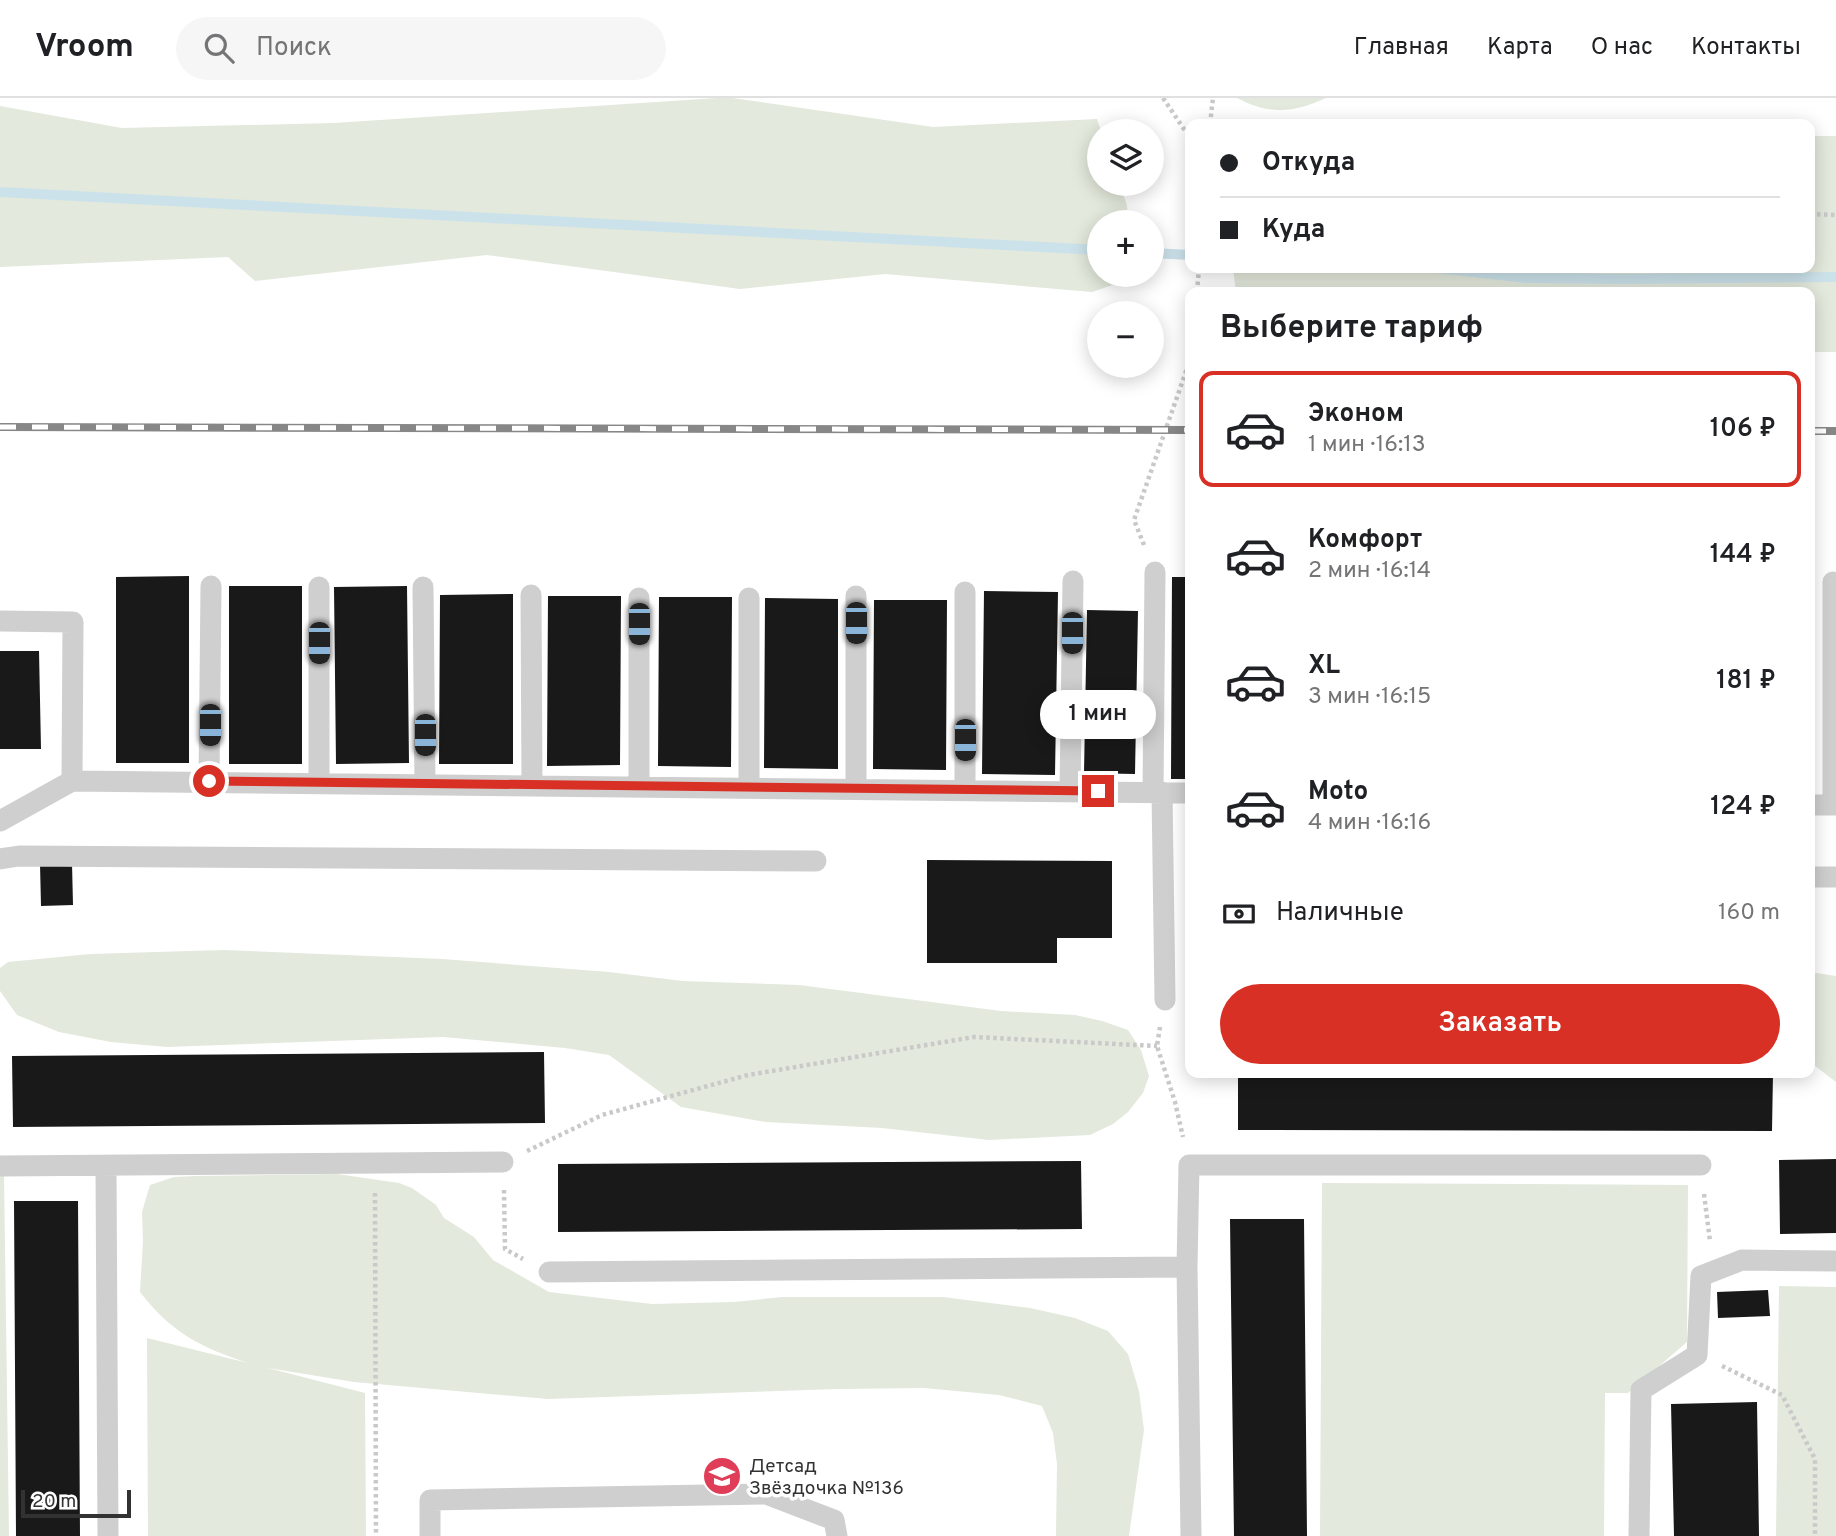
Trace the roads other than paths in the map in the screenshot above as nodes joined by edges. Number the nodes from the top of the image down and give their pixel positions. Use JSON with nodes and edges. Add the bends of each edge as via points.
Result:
{"nodes":[{"id":1,"x":1155,"y":572,"type":"dead end"},
{"id":2,"x":1073,"y":581,"type":"dead end"},
{"id":3,"x":1833,"y":582,"type":"dead end"},
{"id":4,"x":211,"y":586,"type":"dead end"},
{"id":5,"x":318,"y":587,"type":"dead end"},
{"id":6,"x":423,"y":587,"type":"dead end"},
{"id":7,"x":965,"y":592,"type":"dead end"},
{"id":8,"x":531,"y":595,"type":"dead end"},
{"id":9,"x":856,"y":596,"type":"dead end"},
{"id":10,"x":639,"y":597,"type":"dead end"},
{"id":11,"x":748,"y":598,"type":"dead end"},
{"id":12,"x":0,"y":621,"type":"edge"},
{"id":13,"x":72,"y":781,"type":"junction"},
{"id":14,"x":209,"y":781,"type":"junction"},
{"id":15,"x":319,"y":782,"type":"junction"},
{"id":16,"x":425,"y":784,"type":"junction"},
{"id":17,"x":532,"y":785,"type":"junction"},
{"id":18,"x":639,"y":786,"type":"junction"},
{"id":19,"x":749,"y":788,"type":"junction"},
{"id":20,"x":856,"y":789,"type":"junction"},
{"id":21,"x":965,"y":790,"type":"junction"},
{"id":22,"x":1070,"y":791,"type":"junction"},
{"id":23,"x":1158,"y":792,"type":"junction"},
{"id":24,"x":1185,"y":793,"type":"edge"},
{"id":25,"x":1815,"y":805,"type":"edge"},
{"id":26,"x":1835,"y":805,"type":"edge"},
{"id":27,"x":0,"y":821,"type":"edge"},
{"id":28,"x":0,"y":859,"type":"edge"},
{"id":29,"x":816,"y":861,"type":"dead end"},
{"id":30,"x":1815,"y":877,"type":"edge"},
{"id":31,"x":1836,"y":877,"type":"edge"},
{"id":32,"x":1165,"y":1000,"type":"road end"},
{"id":33,"x":503,"y":1162,"type":"road end"},
{"id":34,"x":1701,"y":1165,"type":"road end"},
{"id":35,"x":0,"y":1166,"type":"edge"},
{"id":36,"x":106,"y":1166,"type":"junction"},
{"id":37,"x":1836,"y":1261,"type":"edge"},
{"id":38,"x":1187,"y":1267,"type":"junction"},
{"id":39,"x":549,"y":1272,"type":"road end"},
{"id":40,"x":108,"y":1536,"type":"edge"},
{"id":41,"x":430,"y":1536,"type":"edge"},
{"id":42,"x":837,"y":1536,"type":"edge"},
{"id":43,"x":1191,"y":1536,"type":"edge"},
{"id":44,"x":1639,"y":1536,"type":"edge"}],
"edges":[{"from":1,"to":23,"type":"lane"},
{"from":2,"to":22,"type":"lane"},
{"from":3,"to":26,"type":"lane"},
{"from":4,"to":14,"type":"lane"},
{"from":5,"to":15,"type":"lane"},
{"from":6,"to":16,"type":"lane"},
{"from":7,"to":21,"type":"lane"},
{"from":8,"to":17,"type":"lane"},
{"from":9,"to":20,"type":"lane"},
{"from":10,"to":18,"type":"lane"},
{"from":11,"to":19,"type":"lane"},
{"from":12,"to":13,"type":"lane","via":[[73,622]]},
{"from":13,"to":14,"type":"lane"},
{"from":13,"to":27,"type":"lane"},
{"from":14,"to":15,"type":"lane"},
{"from":15,"to":16,"type":"lane"},
{"from":16,"to":17,"type":"lane"},
{"from":17,"to":18,"type":"lane"},
{"from":18,"to":19,"type":"lane"},
{"from":19,"to":20,"type":"lane"},
{"from":20,"to":21,"type":"lane"},
{"from":21,"to":22,"type":"lane"},
{"from":22,"to":23,"type":"lane"},
{"from":23,"to":24,"type":"lane"},
{"from":23,"to":32,"type":"lane"},
{"from":25,"to":26,"type":"lane"},
{"from":28,"to":29,"type":"lane"},
{"from":30,"to":31,"type":"lane"},
{"from":33,"to":36,"type":"lane"},
{"from":34,"to":38,"type":"lane","via":[[1189,1165]]},
{"from":35,"to":36,"type":"lane"},
{"from":36,"to":40,"type":"lane"},
{"from":37,"to":44,"type":"lane","via":[[1742,1260],[1702,1276],[1697,1355],[1641,1390]]},
{"from":38,"to":39,"type":"lane"},
{"from":38,"to":43,"type":"lane"},
{"from":41,"to":42,"type":"lane","via":[[429,1500],[766,1494],[834,1520]]}]}
